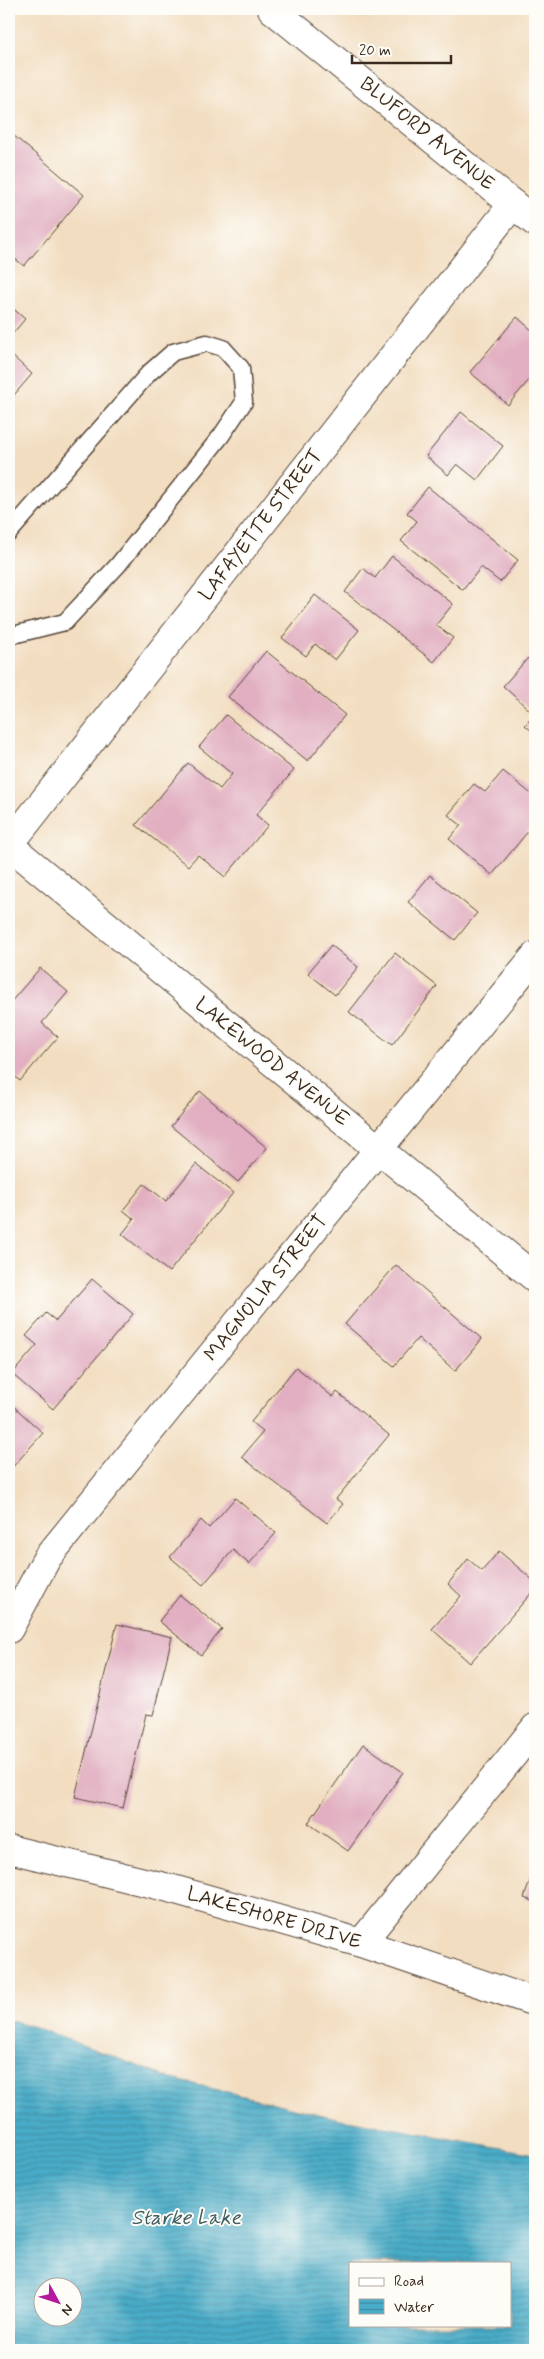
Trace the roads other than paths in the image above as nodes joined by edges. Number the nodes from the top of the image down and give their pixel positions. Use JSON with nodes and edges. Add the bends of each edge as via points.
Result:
{"nodes":[{"id":1,"x":272,"y":9,"type":"edge"},
{"id":2,"x":513,"y":204,"type":"junction"},
{"id":3,"x":535,"y":222,"type":"edge"},
{"id":4,"x":9,"y":533,"type":"edge"},
{"id":5,"x":9,"y":636,"type":"edge"},
{"id":6,"x":9,"y":845,"type":"edge"},
{"id":7,"x":535,"y":956,"type":"edge"},
{"id":8,"x":378,"y":1149,"type":"junction"},
{"id":9,"x":535,"y":1278,"type":"edge"},
{"id":10,"x":9,"y":1628,"type":"edge"},
{"id":11,"x":535,"y":1728,"type":"edge"},
{"id":12,"x":9,"y":1849,"type":"edge"},
{"id":13,"x":361,"y":1944,"type":"junction"},
{"id":14,"x":535,"y":2002,"type":"edge"}],
"edges":[{"from":1,"to":2,"type":"street","name":"BLUFORD AVENUE"},
{"from":2,"to":3,"type":"street","name":"BLUFORD AVENUE"},
{"from":2,"to":6,"type":"street","name":"LAFAYETTE STREET"},
{"from":4,"to":5,"type":"lane","via":[[149,373],[173,352],[207,343],[223,348],[241,368],[244,402],[221,436],[118,565],[64,622]]},
{"from":6,"to":8,"type":"street","name":"LAKEWOOD AVENUE"},
{"from":7,"to":8,"type":"street","name":"MAGNOLIA STREET"},
{"from":8,"to":9,"type":"street","name":"LAKEWOOD AVENUE"},
{"from":8,"to":10,"type":"street","name":"MAGNOLIA STREET","via":[[47,1558]]},
{"from":11,"to":13,"type":"street"},
{"from":12,"to":13,"type":"street","name":"LAKESHORE DRIVE","via":[[169,1888]]},
{"from":13,"to":14,"type":"street","name":"LAKESHORE DRIVE"}]}
